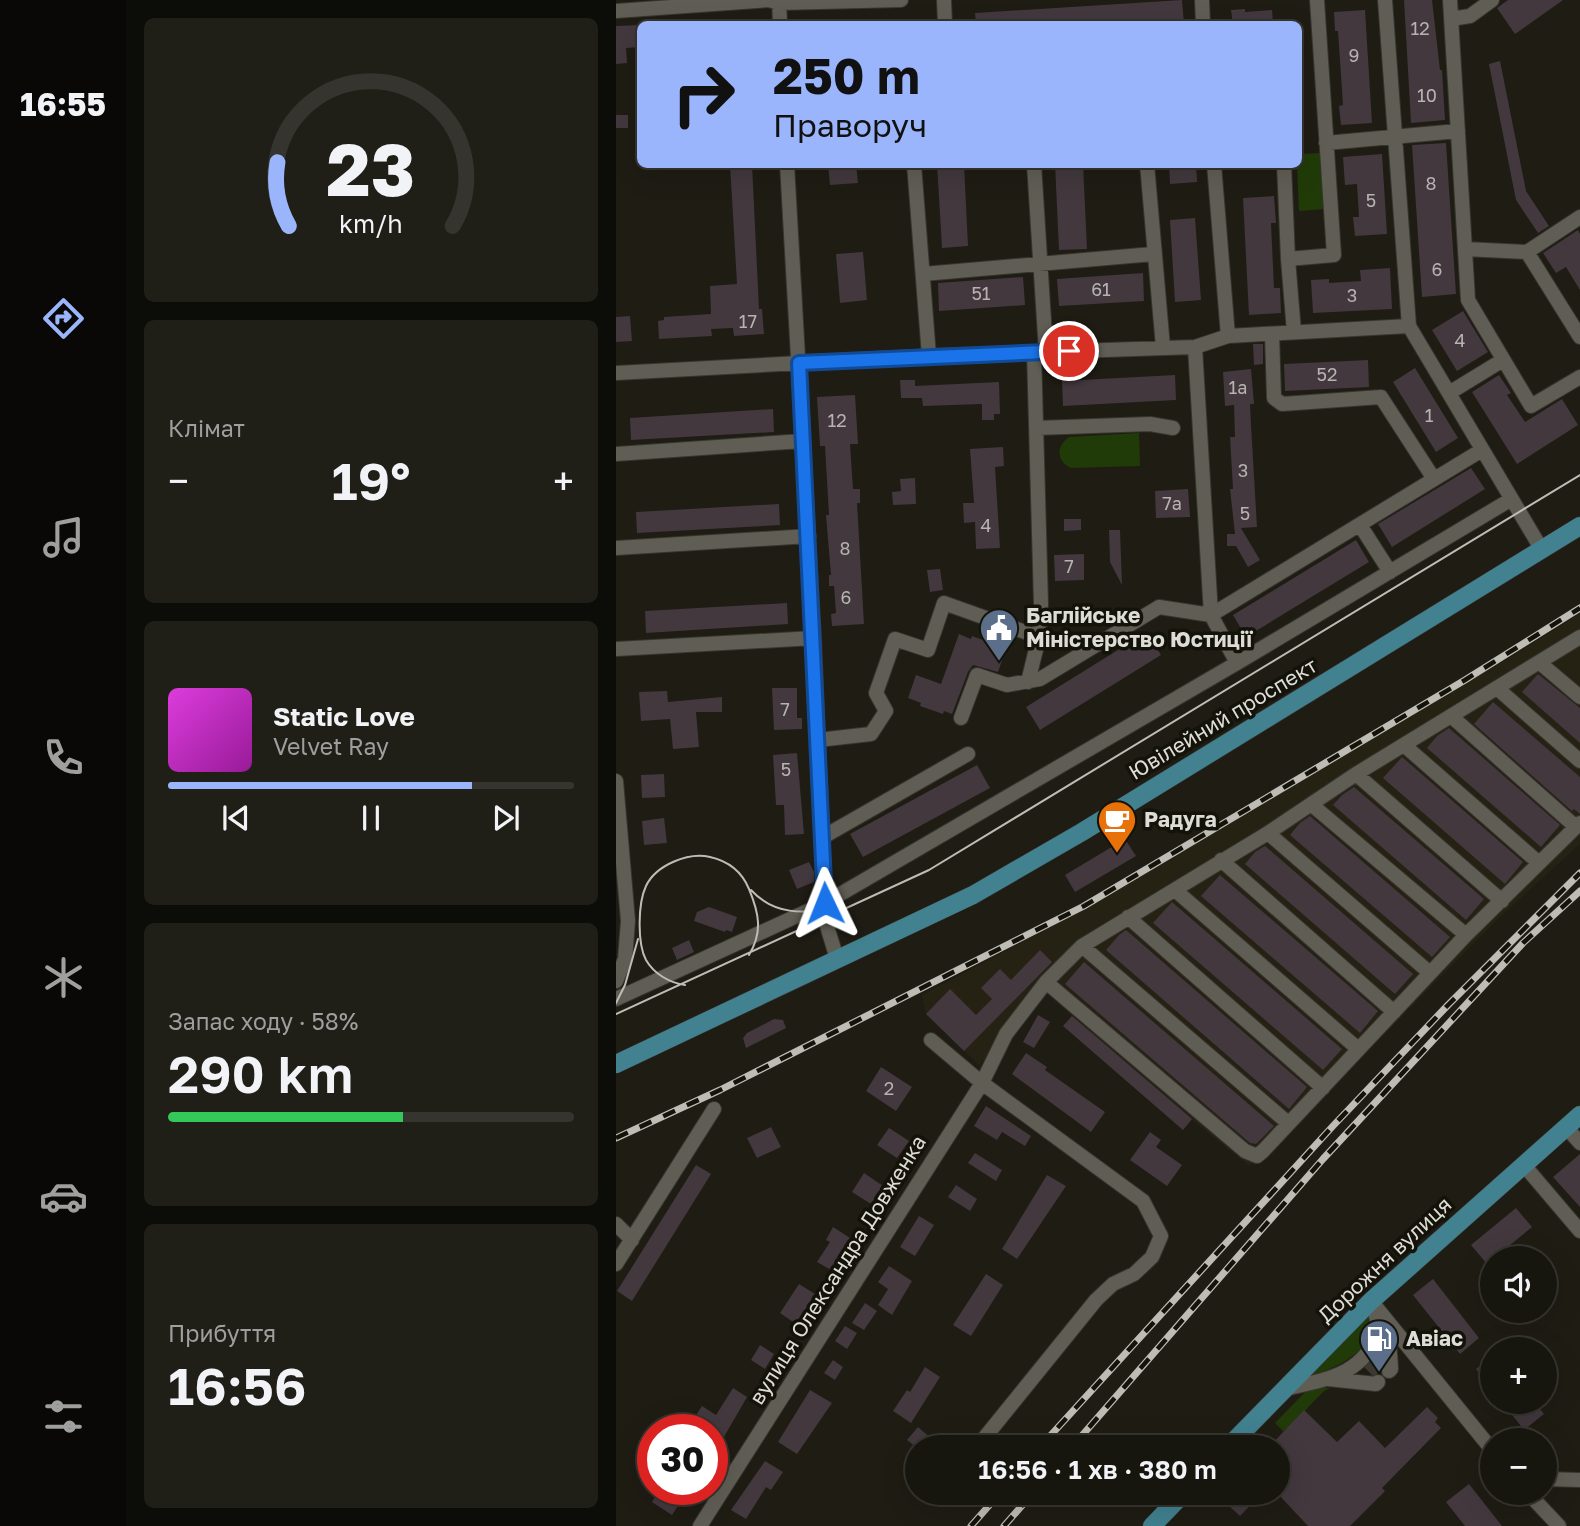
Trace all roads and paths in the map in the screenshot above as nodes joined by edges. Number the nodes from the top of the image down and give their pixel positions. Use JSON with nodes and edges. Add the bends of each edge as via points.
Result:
{"nodes":[{"id":1,"x":901,"y":0,"type":"edge"},
{"id":2,"x":944,"y":0,"type":"edge"},
{"id":3,"x":1202,"y":0,"type":"edge"},
{"id":4,"x":1317,"y":0,"type":"edge"},
{"id":5,"x":1385,"y":0,"type":"edge"},
{"id":6,"x":1450,"y":0,"type":"edge"},
{"id":7,"x":1492,"y":0,"type":"edge"},
{"id":8,"x":698,"y":2,"type":"edge"},
{"id":9,"x":779,"y":2,"type":"edge"},
{"id":10,"x":626,"y":7,"type":"edge"},
{"id":11,"x":1451,"y":19,"type":"junction"},
{"id":12,"x":780,"y":21,"type":"edge"},
{"id":13,"x":945,"y":21,"type":"edge"},
{"id":14,"x":1203,"y":21,"type":"edge"},
{"id":15,"x":1458,"y":131,"type":"junction"},
{"id":16,"x":1393,"y":136,"type":"junction"},
{"id":17,"x":1326,"y":143,"type":"junction"},
{"id":18,"x":786,"y":168,"type":"edge"},
{"id":19,"x":914,"y":168,"type":"edge"},
{"id":20,"x":1034,"y":168,"type":"edge"},
{"id":21,"x":1147,"y":168,"type":"edge"},
{"id":22,"x":1214,"y":168,"type":"edge"},
{"id":23,"x":1284,"y":168,"type":"edge"},
{"id":24,"x":1580,"y":217,"type":"edge"},
{"id":25,"x":1465,"y":249,"type":"junction"},
{"id":26,"x":1527,"y":252,"type":"junction"},
{"id":27,"x":1153,"y":254,"type":"junction"},
{"id":28,"x":1288,"y":259,"type":"junction"},
{"id":29,"x":1039,"y":264,"type":"junction"},
{"id":30,"x":923,"y":274,"type":"junction"},
{"id":31,"x":1409,"y":326,"type":"junction"},
{"id":32,"x":1294,"y":332,"type":"junction"},
{"id":33,"x":1272,"y":334,"type":"junction"},
{"id":34,"x":1228,"y":336,"type":"junction"},
{"id":35,"x":1580,"y":337,"type":"edge"},
{"id":36,"x":1163,"y":347,"type":"junction"},
{"id":37,"x":1195,"y":347,"type":"junction"},
{"id":38,"x":1040,"y":352,"type":"junction"},
{"id":39,"x":929,"y":356,"type":"junction"},
{"id":40,"x":1503,"y":360,"type":"junction"},
{"id":41,"x":799,"y":363,"type":"junction"},
{"id":42,"x":616,"y":373,"type":"edge"},
{"id":43,"x":1580,"y":377,"type":"edge"},
{"id":44,"x":1449,"y":393,"type":"junction"},
{"id":45,"x":1036,"y":428,"type":"junction"},
{"id":46,"x":1173,"y":428,"type":"dead end"},
{"id":47,"x":803,"y":441,"type":"junction"},
{"id":48,"x":1482,"y":450,"type":"junction"},
{"id":49,"x":616,"y":454,"type":"edge"},
{"id":50,"x":1434,"y":479,"type":"junction"},
{"id":51,"x":1510,"y":500,"type":"junction"},
{"id":52,"x":1360,"y":525,"type":"junction"},
{"id":53,"x":1580,"y":526,"type":"edge"},
{"id":54,"x":808,"y":536,"type":"junction"},
{"id":55,"x":616,"y":548,"type":"edge"},
{"id":56,"x":1542,"y":550,"type":"junction"},
{"id":57,"x":1390,"y":572,"type":"junction"},
{"id":58,"x":1211,"y":615,"type":"junction"},
{"id":59,"x":1039,"y":637,"type":"junction"},
{"id":60,"x":814,"y":638,"type":"junction"},
{"id":61,"x":1580,"y":638,"type":"edge"},
{"id":62,"x":616,"y":649,"type":"edge"},
{"id":63,"x":1237,"y":663,"type":"junction"},
{"id":64,"x":1540,"y":663,"type":"junction"},
{"id":65,"x":1028,"y":682,"type":"junction"},
{"id":66,"x":1498,"y":689,"type":"junction"},
{"id":67,"x":1580,"y":697,"type":"edge"},
{"id":68,"x":1451,"y":716,"type":"junction"},
{"id":69,"x":961,"y":718,"type":"dead end"},
{"id":70,"x":818,"y":740,"type":"junction"},
{"id":71,"x":1405,"y":746,"type":"junction"},
{"id":72,"x":968,"y":754,"type":"dead end"},
{"id":73,"x":1580,"y":761,"type":"edge"},
{"id":74,"x":1356,"y":774,"type":"junction"},
{"id":75,"x":616,"y":781,"type":"edge"},
{"id":76,"x":1312,"y":805,"type":"junction"},
{"id":77,"x":1578,"y":825,"type":"edge"},
{"id":78,"x":1268,"y":833,"type":"junction"},
{"id":79,"x":823,"y":838,"type":"junction"},
{"id":80,"x":1221,"y":860,"type":"junction"},
{"id":81,"x":1539,"y":863,"type":"junction"},
{"id":82,"x":1175,"y":890,"type":"junction"},
{"id":83,"x":1502,"y":901,"type":"junction"},
{"id":84,"x":825,"y":903,"type":"junction"},
{"id":85,"x":1128,"y":917,"type":"junction"},
{"id":86,"x":1466,"y":934,"type":"junction"},
{"id":87,"x":1082,"y":946,"type":"junction"},
{"id":88,"x":837,"y":959,"type":"junction"},
{"id":89,"x":1430,"y":973,"type":"junction"},
{"id":90,"x":616,"y":981,"type":"edge"},
{"id":91,"x":1046,"y":982,"type":"junction"},
{"id":92,"x":616,"y":999,"type":"edge"},
{"id":93,"x":1394,"y":1013,"type":"junction"},
{"id":94,"x":931,"y":1041,"type":"dead end"},
{"id":95,"x":1357,"y":1048,"type":"junction"},
{"id":96,"x":616,"y":1064,"type":"edge"},
{"id":97,"x":982,"y":1083,"type":"junction"},
{"id":98,"x":1323,"y":1088,"type":"junction"},
{"id":99,"x":715,"y":1109,"type":"dead end"},
{"id":100,"x":1580,"y":1115,"type":"edge"},
{"id":101,"x":1288,"y":1123,"type":"junction"},
{"id":102,"x":1566,"y":1127,"type":"junction"},
{"id":103,"x":1580,"y":1143,"type":"edge"},
{"id":104,"x":1522,"y":1164,"type":"junction"},
{"id":105,"x":616,"y":1224,"type":"edge"},
{"id":106,"x":1580,"y":1231,"type":"edge"},
{"id":107,"x":632,"y":1240,"type":"junction"},
{"id":108,"x":616,"y":1264,"type":"edge"},
{"id":109,"x":1374,"y":1309,"type":"junction"},
{"id":110,"x":1323,"y":1378,"type":"junction"},
{"id":111,"x":1285,"y":1389,"type":"junction"},
{"id":112,"x":987,"y":1435,"type":"edge"},
{"id":113,"x":1240,"y":1435,"type":"edge"},
{"id":114,"x":1480,"y":1435,"type":"edge"},
{"id":115,"x":1557,"y":1479,"type":"edge"},
{"id":116,"x":1580,"y":1479,"type":"edge"},
{"id":117,"x":1172,"y":1505,"type":"edge"},
{"id":118,"x":1539,"y":1505,"type":"edge"},
{"id":119,"x":700,"y":1526,"type":"edge"},
{"id":120,"x":1152,"y":1526,"type":"edge"},
{"id":121,"x":1559,"y":1526,"type":"edge"}],
"edges":[{"from":1,"to":9,"type":"street"},
{"from":2,"to":13,"type":"street"},
{"from":3,"to":14,"type":"street"},
{"from":4,"to":17,"type":"street"},
{"from":5,"to":16,"type":"street"},
{"from":6,"to":11,"type":"street"},
{"from":7,"to":11,"type":"street","via":[[1470,16]]},
{"from":8,"to":9,"type":"street"},
{"from":8,"to":10,"type":"street"},
{"from":9,"to":12,"type":"street"},
{"from":11,"to":15,"type":"street"},
{"from":15,"to":16,"type":"street"},
{"from":15,"to":25,"type":"street"},
{"from":16,"to":17,"type":"street"},
{"from":16,"to":31,"type":"street"},
{"from":17,"to":28,"type":"street","via":[[1334,256]]},
{"from":18,"to":41,"type":"street"},
{"from":19,"to":30,"type":"street"},
{"from":20,"to":29,"type":"street"},
{"from":21,"to":27,"type":"street"},
{"from":22,"to":34,"type":"street"},
{"from":23,"to":28,"type":"street"},
{"from":24,"to":26,"type":"street"},
{"from":25,"to":26,"type":"street"},
{"from":25,"to":40,"type":"street","via":[[1468,300]]},
{"from":26,"to":35,"type":"street"},
{"from":27,"to":29,"type":"street"},
{"from":27,"to":36,"type":"street"},
{"from":28,"to":32,"type":"street"},
{"from":29,"to":30,"type":"street"},
{"from":29,"to":38,"type":"street"},
{"from":30,"to":39,"type":"street"},
{"from":31,"to":32,"type":"street"},
{"from":31,"to":44,"type":"street"},
{"from":32,"to":33,"type":"street"},
{"from":33,"to":34,"type":"street"},
{"from":33,"to":50,"type":"street","via":[[1274,398],[1282,404],[1381,397]]},
{"from":34,"to":37,"type":"street"},
{"from":36,"to":37,"type":"street"},
{"from":36,"to":38,"type":"street"},
{"from":37,"to":58,"type":"street"},
{"from":38,"to":39,"type":"street"},
{"from":38,"to":45,"type":"street"},
{"from":39,"to":41,"type":"street"},
{"from":40,"to":43,"type":"street","via":[[1531,406]]},
{"from":40,"to":44,"type":"street"},
{"from":41,"to":42,"type":"street"},
{"from":41,"to":47,"type":"street"},
{"from":44,"to":48,"type":"street"},
{"from":45,"to":46,"type":"street","via":[[1150,424]]},
{"from":45,"to":59,"type":"street"},
{"from":47,"to":49,"type":"street"},
{"from":47,"to":54,"type":"street"},
{"from":48,"to":50,"type":"street"},
{"from":48,"to":51,"type":"street"},
{"from":50,"to":52,"type":"street"},
{"from":51,"to":56,"type":"street"},
{"from":51,"to":57,"type":"street"},
{"from":52,"to":57,"type":"street"},
{"from":52,"to":58,"type":"street"},
{"from":53,"to":56,"type":"main road","name":"Ювілейний проспект"},
{"from":54,"to":55,"type":"street"},
{"from":54,"to":60,"type":"street"},
{"from":56,"to":88,"type":"main road","name":"Ювілейний проспект","via":[[1060,845],[973,895]]},
{"from":57,"to":63,"type":"street"},
{"from":58,"to":63,"type":"street"},
{"from":58,"to":65,"type":"street","via":[[1159,607]]},
{"from":59,"to":65,"type":"street"},
{"from":59,"to":70,"type":"street","via":[[944,603],[928,650],[895,639],[876,693],[886,711],[871,734]]},
{"from":60,"to":62,"type":"street"},
{"from":60,"to":70,"type":"street"},
{"from":61,"to":64,"type":"street","name":"вулиця Олександра Довженка"},
{"from":63,"to":84,"type":"street"},
{"from":64,"to":66,"type":"street","name":"вулиця Олександра Довженка"},
{"from":64,"to":67,"type":"street"},
{"from":65,"to":69,"type":"street","via":[[1007,685],[977,675]]},
{"from":66,"to":68,"type":"street","name":"вулиця Олександра Довженка"},
{"from":66,"to":73,"type":"street"},
{"from":68,"to":71,"type":"street","name":"вулиця Олександра Довженка"},
{"from":68,"to":77,"type":"street"},
{"from":70,"to":79,"type":"street"},
{"from":71,"to":74,"type":"street","name":"вулиця Олександра Довженка"},
{"from":71,"to":81,"type":"street"},
{"from":72,"to":79,"type":"street"},
{"from":74,"to":76,"type":"street","name":"вулиця Олександра Довженка"},
{"from":74,"to":83,"type":"street"},
{"from":75,"to":90,"type":"street","via":[[628,921],[625,959]]},
{"from":76,"to":78,"type":"street","name":"вулиця Олександра Довженка"},
{"from":76,"to":86,"type":"street"},
{"from":77,"to":81,"type":"street"},
{"from":78,"to":80,"type":"street","name":"вулиця Олександра Довженка"},
{"from":78,"to":89,"type":"street"},
{"from":79,"to":84,"type":"street"},
{"from":80,"to":82,"type":"street","name":"вулиця Олександра Довженка"},
{"from":80,"to":93,"type":"street"},
{"from":81,"to":83,"type":"street"},
{"from":82,"to":85,"type":"street","name":"вулиця Олександра Довженка"},
{"from":82,"to":95,"type":"street"},
{"from":83,"to":86,"type":"street"},
{"from":84,"to":88,"type":"street"},
{"from":84,"to":92,"type":"street"},
{"from":85,"to":87,"type":"street","name":"вулиця Олександра Довженка"},
{"from":85,"to":98,"type":"street"},
{"from":86,"to":89,"type":"street"},
{"from":87,"to":91,"type":"street","name":"вулиця Олександра Довженка"},
{"from":87,"to":101,"type":"street"},
{"from":88,"to":96,"type":"main road","name":"Ювілейний проспект"},
{"from":89,"to":93,"type":"street"},
{"from":91,"to":97,"type":"street","name":"вулиця Олександра Довженка","via":[[1006,1034]]},
{"from":91,"to":101,"type":"street","via":[[1245,1151],[1256,1156]]},
{"from":93,"to":95,"type":"street"},
{"from":94,"to":97,"type":"street"},
{"from":95,"to":98,"type":"street"},
{"from":97,"to":112,"type":"street","via":[[1143,1202],[1161,1236],[1152,1257],[1096,1300]]},
{"from":97,"to":119,"type":"street","name":"вулиця Олександра Довженка"},
{"from":98,"to":101,"type":"street"},
{"from":99,"to":107,"type":"street"},
{"from":100,"to":102,"type":"main road","name":"Дорожня вулиця"},
{"from":102,"to":103,"type":"street"},
{"from":102,"to":104,"type":"main road","name":"Дорожня вулиця"},
{"from":104,"to":106,"type":"street"},
{"from":104,"to":109,"type":"main road","name":"Дорожня вулиця"},
{"from":105,"to":107,"type":"street"},
{"from":107,"to":108,"type":"street"},
{"from":109,"to":110,"type":"street","via":[[1380,1330],[1370,1352],[1354,1367]]},
{"from":109,"to":110,"type":"street","via":[[1387,1332],[1391,1369],[1365,1376]]},
{"from":109,"to":111,"type":"main road","name":"Дорожня вулиця"},
{"from":109,"to":114,"type":"street"},
{"from":110,"to":111,"type":"street"},
{"from":111,"to":113,"type":"main road","name":"Дорожня вулиця"},
{"from":115,"to":116,"type":"street"},
{"from":117,"to":120,"type":"main road"},
{"from":118,"to":121,"type":"street"}]}
